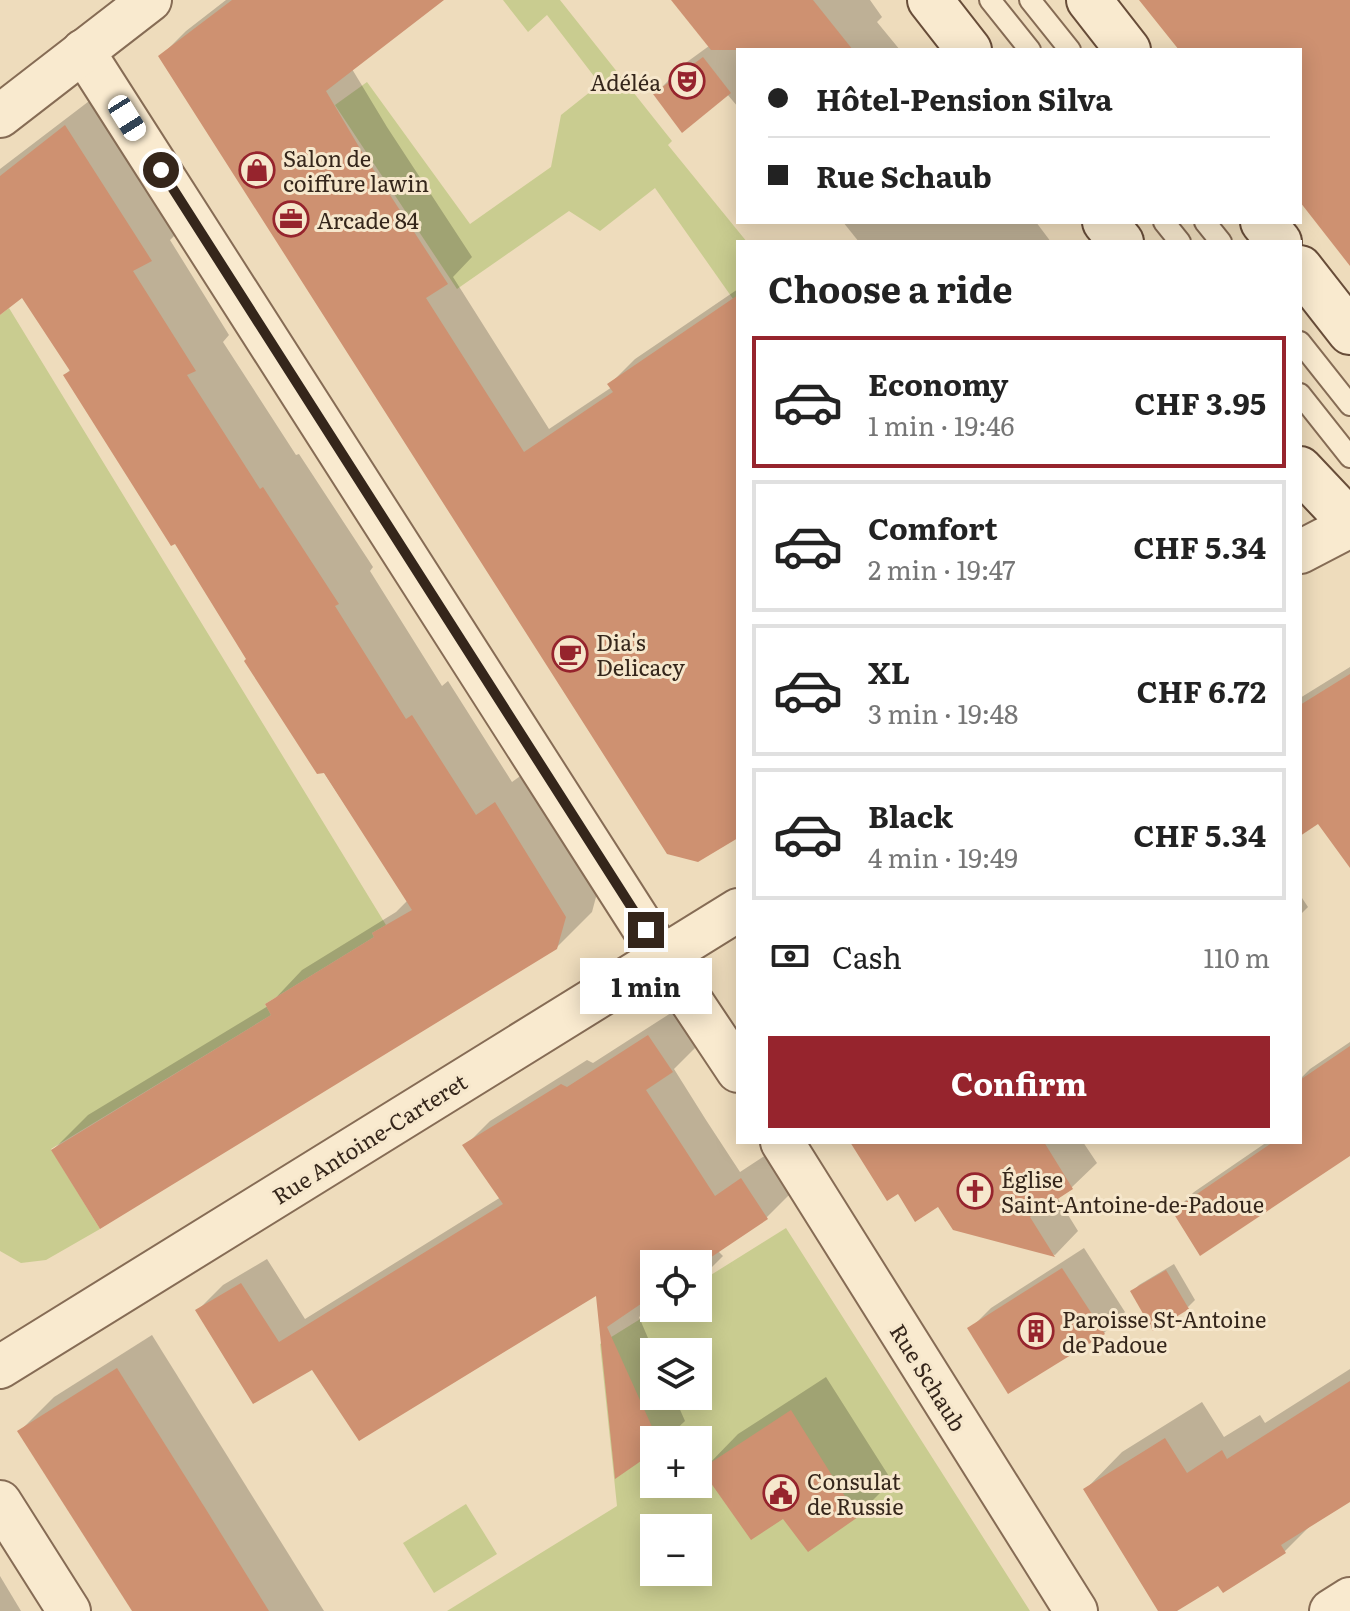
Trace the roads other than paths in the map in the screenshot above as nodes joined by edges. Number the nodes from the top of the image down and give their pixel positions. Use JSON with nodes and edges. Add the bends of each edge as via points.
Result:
{"nodes":[{"id":1,"x":150,"y":0,"type":"edge"},
{"id":2,"x":930,"y":0,"type":"edge"},
{"id":3,"x":990,"y":0,"type":"edge"},
{"id":4,"x":1030,"y":0,"type":"edge"},
{"id":5,"x":1089,"y":0,"type":"edge"},
{"id":6,"x":967,"y":48,"type":"edge"},
{"id":7,"x":1028,"y":48,"type":"edge"},
{"id":8,"x":1068,"y":48,"type":"edge"},
{"id":9,"x":1126,"y":48,"type":"edge"},
{"id":10,"x":83,"y":51,"type":"junction"},
{"id":11,"x":0,"y":116,"type":"edge"},
{"id":12,"x":1107,"y":224,"type":"edge"},
{"id":13,"x":1166,"y":224,"type":"edge"},
{"id":14,"x":1207,"y":224,"type":"edge"},
{"id":15,"x":1265,"y":224,"type":"edge"},
{"id":16,"x":1119,"y":240,"type":"edge"},
{"id":17,"x":1178,"y":240,"type":"edge"},
{"id":18,"x":1219,"y":240,"type":"edge"},
{"id":19,"x":1277,"y":240,"type":"edge"},
{"id":20,"x":1302,"y":271,"type":"edge"},
{"id":21,"x":1350,"y":332,"type":"edge"},
{"id":22,"x":1302,"y":345,"type":"edge"},
{"id":23,"x":1302,"y":397,"type":"edge"},
{"id":24,"x":1350,"y":405,"type":"edge"},
{"id":25,"x":1350,"y":457,"type":"edge"},
{"id":26,"x":1302,"y":471,"type":"edge"},
{"id":27,"x":1350,"y":524,"type":"edge"},
{"id":28,"x":1302,"y":551,"type":"edge"},
{"id":29,"x":736,"y":911,"type":"edge"},
{"id":30,"x":662,"y":957,"type":"junction"},
{"id":31,"x":736,"y":1068,"type":"edge"},
{"id":32,"x":783,"y":1144,"type":"edge"},
{"id":33,"x":4,"y":1354,"type":"edge"},
{"id":34,"x":0,"y":1502,"type":"edge"},
{"id":35,"x":1350,"y":1599,"type":"edge"},
{"id":36,"x":69,"y":1611,"type":"edge"},
{"id":37,"x":1076,"y":1611,"type":"edge"},
{"id":38,"x":1331,"y":1611,"type":"edge"}],
"edges":[{"from":1,"to":10,"type":"street"},
{"from":2,"to":6,"type":"main road"},
{"from":3,"to":7,"type":"lane"},
{"from":4,"to":8,"type":"lane"},
{"from":5,"to":9,"type":"main road"},
{"from":10,"to":11,"type":"street"},
{"from":10,"to":30,"type":"street"},
{"from":12,"to":16,"type":"main road"},
{"from":13,"to":17,"type":"lane"},
{"from":14,"to":18,"type":"lane"},
{"from":15,"to":19,"type":"main road"},
{"from":20,"to":21,"type":"main road"},
{"from":22,"to":24,"type":"lane"},
{"from":23,"to":25,"type":"lane"},
{"from":26,"to":27,"type":"main road"},
{"from":27,"to":28,"type":"street"},
{"from":29,"to":30,"type":"street","name":"Rue Antoine-Carteret"},
{"from":30,"to":31,"type":"street"},
{"from":30,"to":33,"type":"street","name":"Rue Antoine-Carteret"},
{"from":32,"to":37,"type":"street","name":"Rue Schaub"},
{"from":34,"to":36,"type":"street"},
{"from":35,"to":38,"type":"street"}]}
